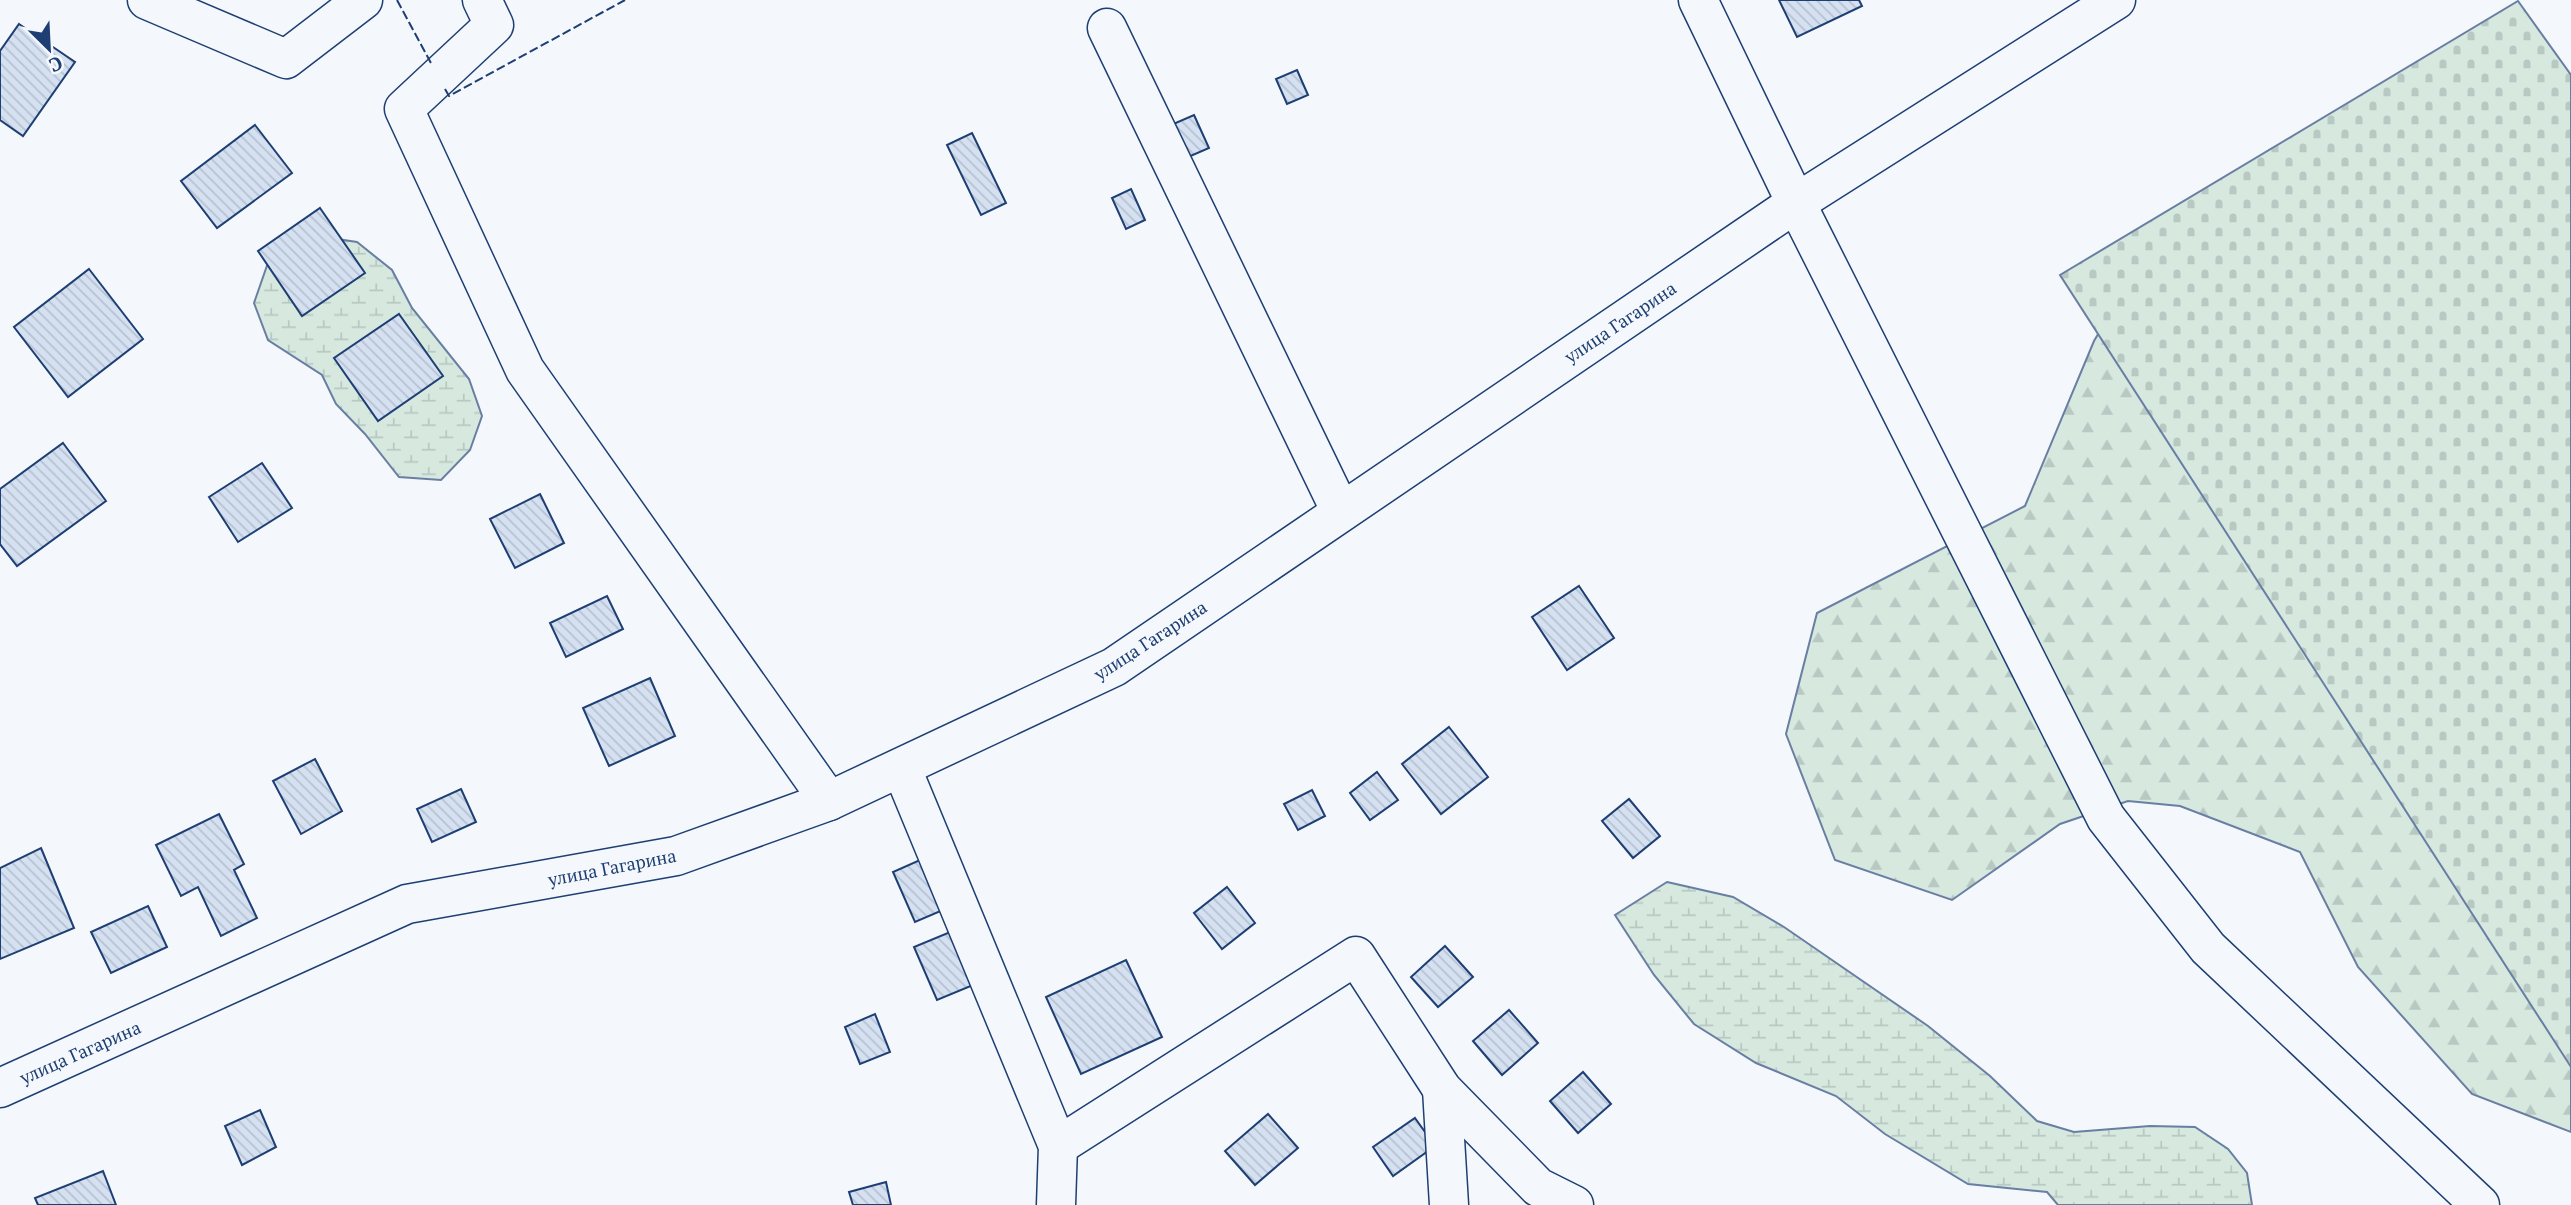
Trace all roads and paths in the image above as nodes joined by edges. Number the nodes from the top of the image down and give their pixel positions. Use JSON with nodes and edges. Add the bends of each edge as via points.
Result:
{"nodes":[{"id":1,"x":147,"y":0,"type":"edge"},
{"id":2,"x":363,"y":0,"type":"edge"},
{"id":3,"x":482,"y":0,"type":"edge"},
{"id":4,"x":1698,"y":0,"type":"edge"},
{"id":5,"x":2116,"y":0,"type":"edge"},
{"id":6,"x":1107,"y":28,"type":"dead end"},
{"id":7,"x":1796,"y":202,"type":"junction"},
{"id":8,"x":1341,"y":512,"type":"junction"},
{"id":9,"x":902,"y":769,"type":"junction"},
{"id":10,"x":829,"y":801,"type":"junction"},
{"id":11,"x":0,"y":1088,"type":"edge"},
{"id":12,"x":1442,"y":1089,"type":"junction"},
{"id":13,"x":1058,"y":1146,"type":"junction"},
{"id":14,"x":1056,"y":1205,"type":"edge"},
{"id":15,"x":1449,"y":1205,"type":"edge"},
{"id":16,"x":1574,"y":1205,"type":"edge"},
{"id":17,"x":2480,"y":1205,"type":"edge"}],
"edges":[{"from":1,"to":2,"type":"street","via":[[286,59]]},
{"from":3,"to":10,"type":"street","via":[[494,25],[404,109],[525,370]]},
{"from":4,"to":7,"type":"street"},
{"from":5,"to":7,"type":"street","name":"улица Гагарина"},
{"from":6,"to":8,"type":"street"},
{"from":7,"to":8,"type":"street","name":"улица Гагарина"},
{"from":7,"to":17,"type":"street","via":[[2106,818],[2208,948]]},
{"from":8,"to":9,"type":"street","name":"улица Гагарина","via":[[1114,667]]},
{"from":9,"to":10,"type":"street","name":"улица Гагарина"},
{"from":9,"to":13,"type":"street"},
{"from":10,"to":11,"type":"street","name":"улица Гагарина","via":[[676,856],[407,904]]},
{"from":12,"to":13,"type":"street","via":[[1356,956]]},
{"from":12,"to":15,"type":"street"},
{"from":12,"to":16,"type":"street","via":[[1538,1187]]},
{"from":13,"to":14,"type":"street"}]}
